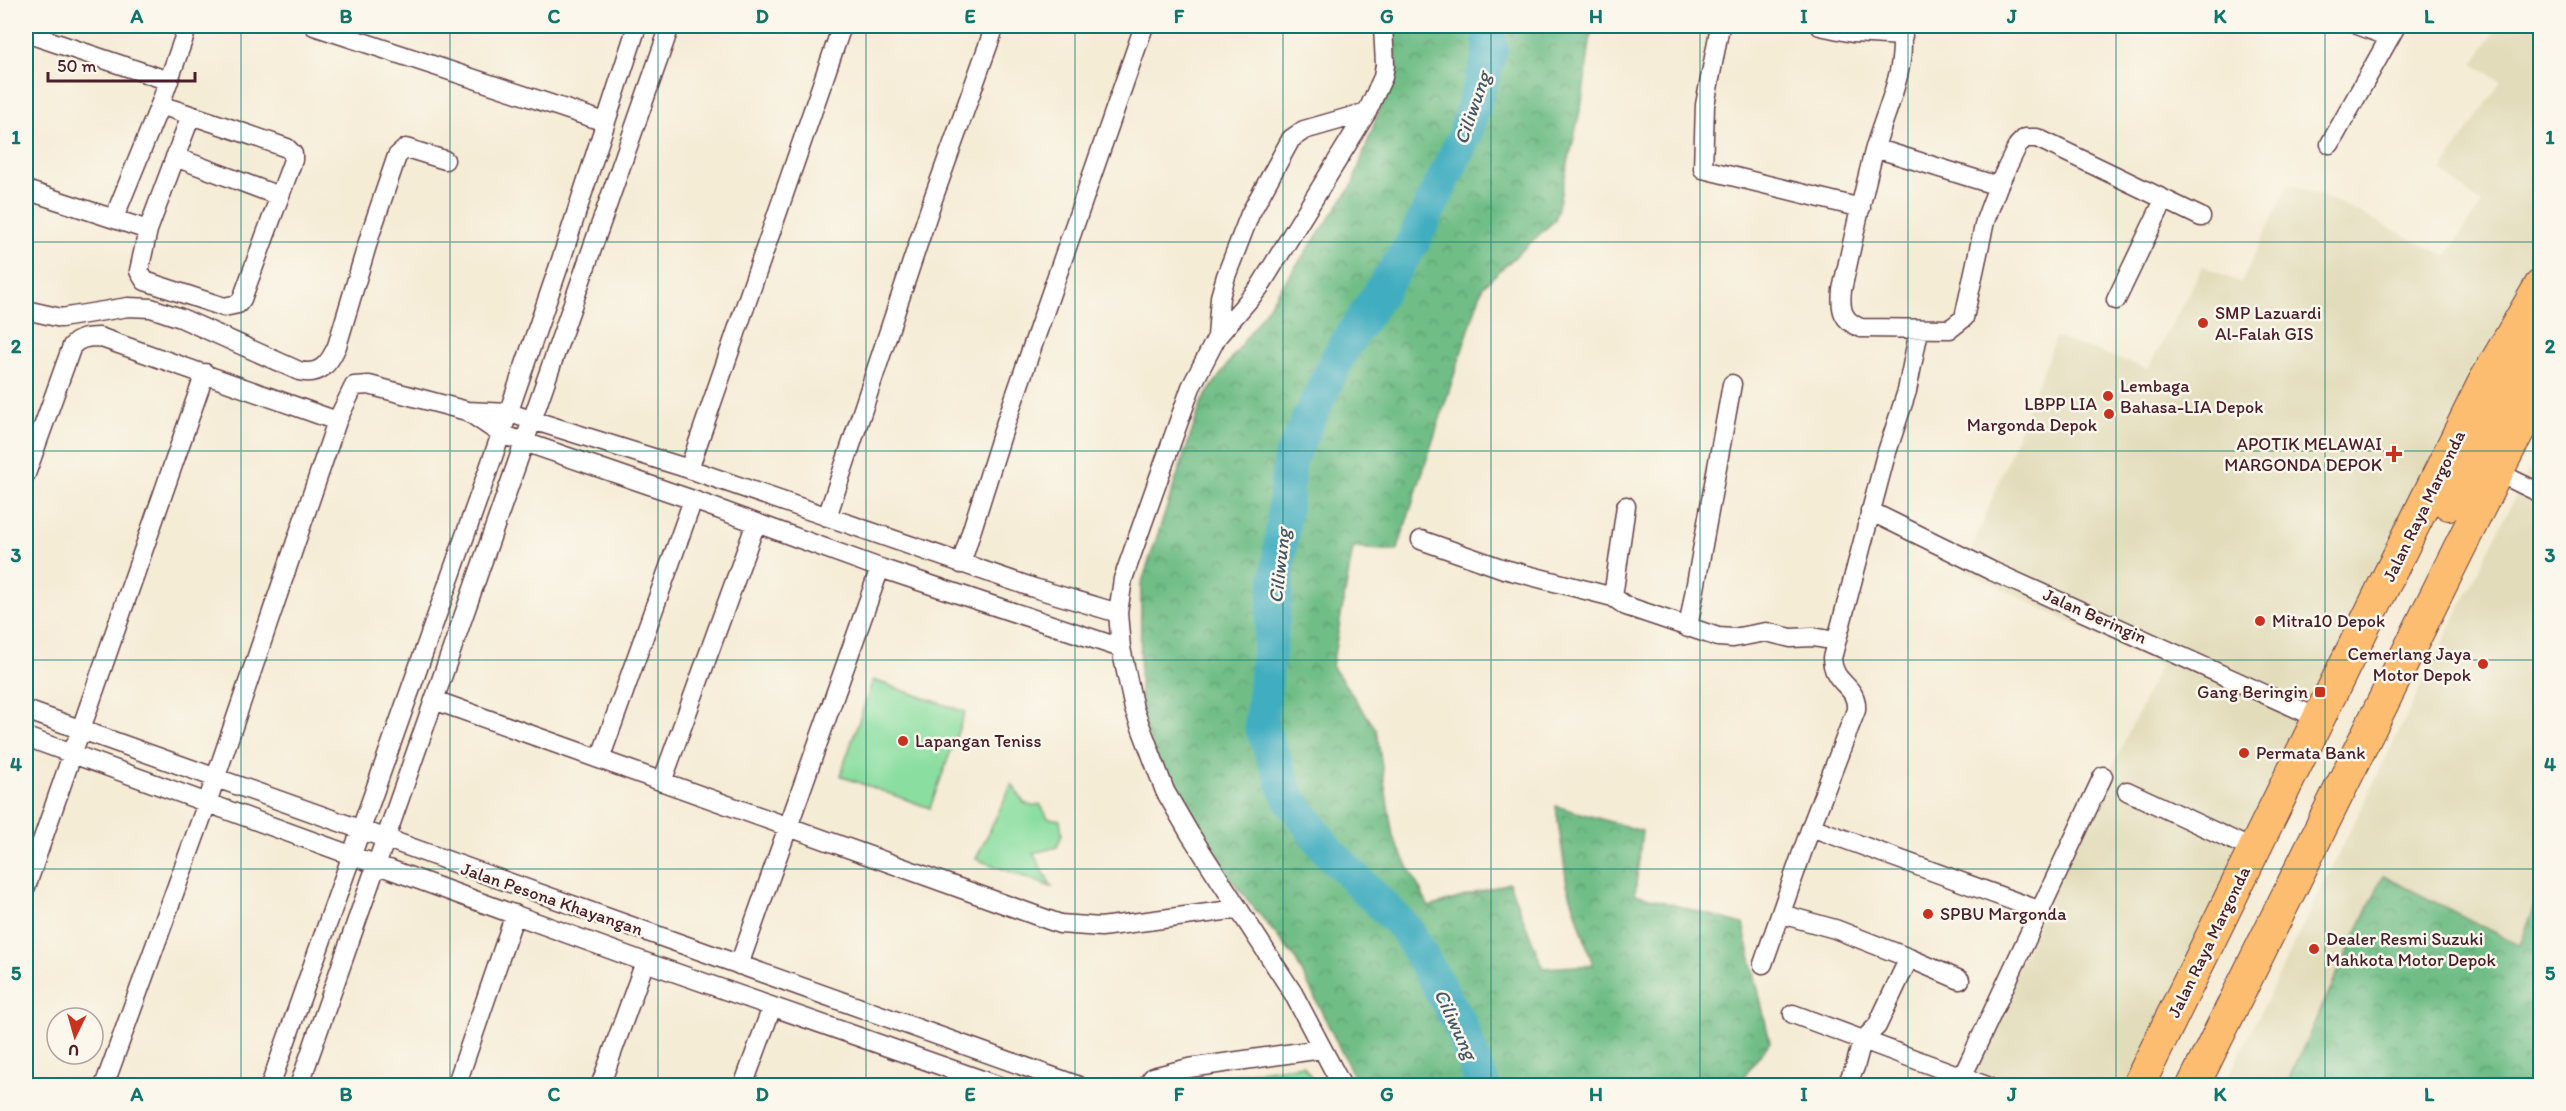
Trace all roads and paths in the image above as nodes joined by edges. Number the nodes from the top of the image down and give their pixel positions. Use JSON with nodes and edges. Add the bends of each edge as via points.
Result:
{"nodes":[{"id":1,"x":188,"y":26,"type":"edge"},
{"id":2,"x":314,"y":26,"type":"edge"},
{"id":3,"x":637,"y":26,"type":"edge"},
{"id":4,"x":670,"y":26,"type":"edge"},
{"id":5,"x":842,"y":26,"type":"edge"},
{"id":6,"x":995,"y":26,"type":"edge"},
{"id":7,"x":1144,"y":26,"type":"edge"},
{"id":8,"x":1383,"y":26,"type":"edge"},
{"id":9,"x":1720,"y":26,"type":"edge"},
{"id":10,"x":1820,"y":26,"type":"edge"},
{"id":11,"x":2360,"y":26,"type":"edge"},
{"id":12,"x":1901,"y":31,"type":"edge"},
{"id":13,"x":2393,"y":31,"type":"edge"},
{"id":14,"x":26,"y":33,"type":"edge"},
{"id":15,"x":169,"y":81,"type":"junction"},
{"id":16,"x":160,"y":105,"type":"junction"},
{"id":17,"x":1367,"y":112,"type":"junction"},
{"id":18,"x":191,"y":115,"type":"junction"},
{"id":19,"x":605,"y":122,"type":"junction"},
{"id":20,"x":2330,"y":144,"type":"dead end"},
{"id":21,"x":1875,"y":148,"type":"junction"},
{"id":22,"x":175,"y":157,"type":"junction"},
{"id":23,"x":445,"y":160,"type":"dead end"},
{"id":24,"x":1998,"y":186,"type":"junction"},
{"id":25,"x":26,"y":190,"type":"edge"},
{"id":26,"x":279,"y":196,"type":"junction"},
{"id":27,"x":2164,"y":200,"type":"junction"},
{"id":28,"x":1860,"y":208,"type":"junction"},
{"id":29,"x":2201,"y":217,"type":"dead end"},
{"id":30,"x":114,"y":218,"type":"junction"},
{"id":31,"x":148,"y":230,"type":"junction"},
{"id":32,"x":2541,"y":286,"type":"edge"},
{"id":33,"x":2116,"y":300,"type":"dead end"},
{"id":34,"x":26,"y":310,"type":"edge"},
{"id":35,"x":1919,"y":330,"type":"junction"},
{"id":36,"x":2541,"y":331,"type":"edge"},
{"id":37,"x":1217,"y":337,"type":"junction"},
{"id":38,"x":205,"y":373,"type":"junction"},
{"id":39,"x":1732,"y":384,"type":"dead end"},
{"id":40,"x":2541,"y":389,"type":"edge"},
{"id":41,"x":2494,"y":390,"type":"junction"},
{"id":42,"x":467,"y":411,"type":"junction"},
{"id":43,"x":509,"y":413,"type":"junction"},
{"id":44,"x":532,"y":420,"type":"junction"},
{"id":45,"x":337,"y":421,"type":"junction"},
{"id":46,"x":2541,"y":425,"type":"edge"},
{"id":47,"x":501,"y":434,"type":"junction"},
{"id":48,"x":524,"y":442,"type":"junction"},
{"id":49,"x":689,"y":469,"type":"junction"},
{"id":50,"x":26,"y":474,"type":"edge"},
{"id":51,"x":2504,"y":476,"type":"junction"},
{"id":52,"x":2541,"y":493,"type":"edge"},
{"id":53,"x":693,"y":500,"type":"junction"},
{"id":54,"x":1626,"y":506,"type":"dead end"},
{"id":55,"x":1870,"y":511,"type":"junction"},
{"id":56,"x":827,"y":517,"type":"junction"},
{"id":57,"x":756,"y":523,"type":"junction"},
{"id":58,"x":1421,"y":540,"type":"dead end"},
{"id":59,"x":961,"y":564,"type":"junction"},
{"id":60,"x":879,"y":568,"type":"junction"},
{"id":61,"x":1613,"y":597,"type":"junction"},
{"id":62,"x":1118,"y":613,"type":"junction"},
{"id":63,"x":1688,"y":628,"type":"junction"},
{"id":64,"x":1836,"y":641,"type":"junction"},
{"id":65,"x":1121,"y":648,"type":"junction"},
{"id":66,"x":434,"y":700,"type":"junction"},
{"id":67,"x":26,"y":710,"type":"edge"},
{"id":68,"x":2320,"y":719,"type":"junction"},
{"id":69,"x":81,"y":730,"type":"junction"},
{"id":70,"x":26,"y":737,"type":"edge"},
{"id":71,"x":74,"y":753,"type":"junction"},
{"id":72,"x":600,"y":759,"type":"junction"},
{"id":73,"x":2103,"y":776,"type":"dead end"},
{"id":74,"x":215,"y":779,"type":"junction"},
{"id":75,"x":662,"y":782,"type":"junction"},
{"id":76,"x":2127,"y":791,"type":"dead end"},
{"id":77,"x":207,"y":804,"type":"junction"},
{"id":78,"x":789,"y":826,"type":"junction"},
{"id":79,"x":1811,"y":827,"type":"junction"},
{"id":80,"x":360,"y":831,"type":"junction"},
{"id":81,"x":387,"y":841,"type":"junction"},
{"id":82,"x":2254,"y":850,"type":"junction"},
{"id":83,"x":351,"y":855,"type":"junction"},
{"id":84,"x":379,"y":865,"type":"junction"},
{"id":85,"x":26,"y":887,"type":"edge"},
{"id":86,"x":1239,"y":909,"type":"junction"},
{"id":87,"x":2041,"y":911,"type":"junction"},
{"id":88,"x":514,"y":914,"type":"junction"},
{"id":89,"x":1781,"y":914,"type":"junction"},
{"id":90,"x":625,"y":925,"type":"junction"},
{"id":91,"x":616,"y":951,"type":"junction"},
{"id":92,"x":1909,"y":958,"type":"junction"},
{"id":93,"x":645,"y":962,"type":"junction"},
{"id":94,"x":1763,"y":964,"type":"dead end"},
{"id":95,"x":740,"y":965,"type":"junction"},
{"id":96,"x":1960,"y":980,"type":"dead end"},
{"id":97,"x":772,"y":1007,"type":"junction"},
{"id":98,"x":1793,"y":1014,"type":"dead end"},
{"id":99,"x":1862,"y":1041,"type":"junction"},
{"id":100,"x":1322,"y":1049,"type":"junction"},
{"id":101,"x":1963,"y":1080,"type":"edge"},
{"id":102,"x":104,"y":1086,"type":"edge"},
{"id":103,"x":270,"y":1086,"type":"edge"},
{"id":104,"x":299,"y":1086,"type":"edge"},
{"id":105,"x":456,"y":1086,"type":"edge"},
{"id":106,"x":600,"y":1086,"type":"edge"},
{"id":107,"x":743,"y":1086,"type":"edge"},
{"id":108,"x":999,"y":1086,"type":"edge"},
{"id":109,"x":1079,"y":1086,"type":"edge"},
{"id":110,"x":1146,"y":1086,"type":"edge"},
{"id":111,"x":1342,"y":1086,"type":"edge"},
{"id":112,"x":1846,"y":1086,"type":"edge"},
{"id":113,"x":1987,"y":1086,"type":"edge"},
{"id":114,"x":2138,"y":1086,"type":"edge"},
{"id":115,"x":2160,"y":1086,"type":"edge"},
{"id":116,"x":2193,"y":1086,"type":"edge"},
{"id":117,"x":2213,"y":1086,"type":"edge"}],
"edges":[{"from":1,"to":15,"type":"street"},
{"from":2,"to":19,"type":"street"},
{"from":3,"to":19,"type":"street"},
{"from":4,"to":44,"type":"street"},
{"from":5,"to":49,"type":"street"},
{"from":6,"to":56,"type":"street"},
{"from":7,"to":59,"type":"street","via":[[1005,425]]},
{"from":8,"to":17,"type":"street","via":[[1383,77]]},
{"from":9,"to":28,"type":"street","via":[[1705,105],[1703,169]]},
{"from":10,"to":12,"type":"street","via":[[1853,33]]},
{"from":11,"to":13,"type":"street"},
{"from":12,"to":21,"type":"street","via":[[1900,68]]},
{"from":13,"to":20,"type":"street"},
{"from":14,"to":15,"type":"street"},
{"from":15,"to":16,"type":"street"},
{"from":16,"to":18,"type":"street"},
{"from":16,"to":30,"type":"street"},
{"from":17,"to":37,"type":"street","via":[[1259,288]]},
{"from":17,"to":37,"type":"street","via":[[1304,130],[1291,139],[1250,214],[1226,276]]},
{"from":18,"to":22,"type":"street"},
{"from":18,"to":26,"type":"street","via":[[291,151],[293,160]]},
{"from":19,"to":43,"type":"street"},
{"from":21,"to":24,"type":"street"},
{"from":21,"to":28,"type":"street"},
{"from":22,"to":26,"type":"street"},
{"from":22,"to":31,"type":"street"},
{"from":23,"to":34,"type":"street","via":[[406,148],[397,156],[337,346],[330,362],[315,371],[299,371],[151,308],[128,307],[61,318]]},
{"from":24,"to":27,"type":"street","via":[[2018,145],[2030,136]]},
{"from":24,"to":35,"type":"street","via":[[1978,249],[1964,318],[1950,329]]},
{"from":25,"to":30,"type":"street"},
{"from":26,"to":31,"type":"street","via":[[242,299],[233,306],[142,278],[139,271]]},
{"from":27,"to":29,"type":"street"},
{"from":27,"to":33,"type":"street"},
{"from":28,"to":35,"type":"street","via":[[1842,290],[1843,315],[1853,326],[1861,328]]},
{"from":30,"to":31,"type":"street"},
{"from":32,"to":41,"type":"highway","name":"Jalan Raya Margonda"},
{"from":35,"to":55,"type":"street","via":[[1907,391]]},
{"from":36,"to":41,"type":"highway","name":"Jalan Raya Margonda"},
{"from":37,"to":62,"type":"street","via":[[1191,387],[1123,579]]},
{"from":38,"to":45,"type":"street"},
{"from":38,"to":50,"type":"street","via":[[99,337],[80,339],[72,346]]},
{"from":38,"to":69,"type":"street"},
{"from":39,"to":63,"type":"street"},
{"from":40,"to":51,"type":"highway"},
{"from":41,"to":68,"type":"highway","name":"Jalan Raya Margonda"},
{"from":41,"to":115,"type":"highway","name":"Jalan Raya Margonda"},
{"from":42,"to":43,"type":"street"},
{"from":42,"to":45,"type":"street","via":[[359,384],[351,389]]},
{"from":42,"to":47,"type":"street"},
{"from":43,"to":44,"type":"street"},
{"from":43,"to":47,"type":"street"},
{"from":44,"to":48,"type":"street"},
{"from":44,"to":49,"type":"street"},
{"from":45,"to":74,"type":"street"},
{"from":46,"to":51,"type":"highway"},
{"from":47,"to":48,"type":"street"},
{"from":47,"to":80,"type":"street"},
{"from":48,"to":53,"type":"street"},
{"from":48,"to":66,"type":"street"},
{"from":49,"to":56,"type":"street"},
{"from":51,"to":52,"type":"street"},
{"from":51,"to":116,"type":"highway"},
{"from":51,"to":117,"type":"highway"},
{"from":53,"to":57,"type":"street"},
{"from":53,"to":72,"type":"street"},
{"from":54,"to":61,"type":"street"},
{"from":55,"to":64,"type":"street"},
{"from":55,"to":68,"type":"street","name":"Jalan Beringin","via":[[1992,572]]},
{"from":56,"to":59,"type":"street"},
{"from":57,"to":60,"type":"street"},
{"from":57,"to":75,"type":"street"},
{"from":58,"to":61,"type":"street","via":[[1504,569]]},
{"from":59,"to":62,"type":"street"},
{"from":60,"to":65,"type":"street"},
{"from":60,"to":78,"type":"street"},
{"from":61,"to":63,"type":"street","via":[[1626,606]]},
{"from":62,"to":65,"type":"street"},
{"from":63,"to":64,"type":"street","via":[[1718,637],[1766,632]]},
{"from":64,"to":79,"type":"street","via":[[1832,667],[1840,681],[1852,690],[1856,710]]},
{"from":65,"to":86,"type":"street","via":[[1134,709],[1165,791]]},
{"from":66,"to":72,"type":"street"},
{"from":66,"to":81,"type":"street"},
{"from":67,"to":69,"type":"street","name":"Jalan Pesona Khayangan"},
{"from":68,"to":82,"type":"highway","name":"Jalan Raya Margonda"},
{"from":69,"to":71,"type":"street"},
{"from":69,"to":74,"type":"street","name":"Jalan Pesona Khayangan"},
{"from":70,"to":71,"type":"street","name":"Jalan Pesona Khayangan"},
{"from":71,"to":77,"type":"street","name":"Jalan Pesona Khayangan"},
{"from":71,"to":85,"type":"street"},
{"from":72,"to":75,"type":"street"},
{"from":73,"to":87,"type":"street"},
{"from":74,"to":77,"type":"street"},
{"from":74,"to":80,"type":"street","name":"Jalan Pesona Khayangan"},
{"from":75,"to":78,"type":"street"},
{"from":76,"to":82,"type":"street"},
{"from":77,"to":83,"type":"street","name":"Jalan Pesona Khayangan"},
{"from":77,"to":102,"type":"street"},
{"from":78,"to":86,"type":"street","via":[[1060,924],[1101,927]]},
{"from":78,"to":95,"type":"street"},
{"from":79,"to":87,"type":"street"},
{"from":79,"to":89,"type":"street"},
{"from":80,"to":81,"type":"street","name":"Jalan Pesona Khayangan"},
{"from":80,"to":83,"type":"street"},
{"from":81,"to":84,"type":"street"},
{"from":81,"to":90,"type":"street","name":"Jalan Pesona Khayangan"},
{"from":82,"to":114,"type":"highway","name":"Jalan Raya Margonda"},
{"from":83,"to":84,"type":"street","name":"Jalan Pesona Khayangan"},
{"from":83,"to":103,"type":"street"},
{"from":84,"to":88,"type":"street","name":"Jalan Pesona Khayangan"},
{"from":84,"to":104,"type":"street"},
{"from":86,"to":100,"type":"street","via":[[1293,993]]},
{"from":87,"to":101,"type":"street"},
{"from":88,"to":91,"type":"street","name":"Jalan Pesona Khayangan"},
{"from":88,"to":105,"type":"street"},
{"from":89,"to":92,"type":"street","via":[[1835,929]]},
{"from":89,"to":94,"type":"street"},
{"from":90,"to":91,"type":"street"},
{"from":90,"to":95,"type":"street","name":"Jalan Pesona Khayangan"},
{"from":91,"to":93,"type":"street","name":"Jalan Pesona Khayangan"},
{"from":92,"to":96,"type":"street"},
{"from":92,"to":99,"type":"street","via":[[1877,1026]]},
{"from":93,"to":97,"type":"street","name":"Jalan Pesona Khayangan"},
{"from":93,"to":106,"type":"street"},
{"from":95,"to":109,"type":"street","name":"Jalan Pesona Khayangan"},
{"from":97,"to":107,"type":"street"},
{"from":97,"to":108,"type":"street","name":"Jalan Pesona Khayangan"},
{"from":98,"to":99,"type":"street"},
{"from":99,"to":101,"type":"street"},
{"from":99,"to":112,"type":"street"},
{"from":100,"to":110,"type":"street","via":[[1189,1068],[1154,1077]]},
{"from":100,"to":111,"type":"street"},
{"from":101,"to":113,"type":"street"}]}
